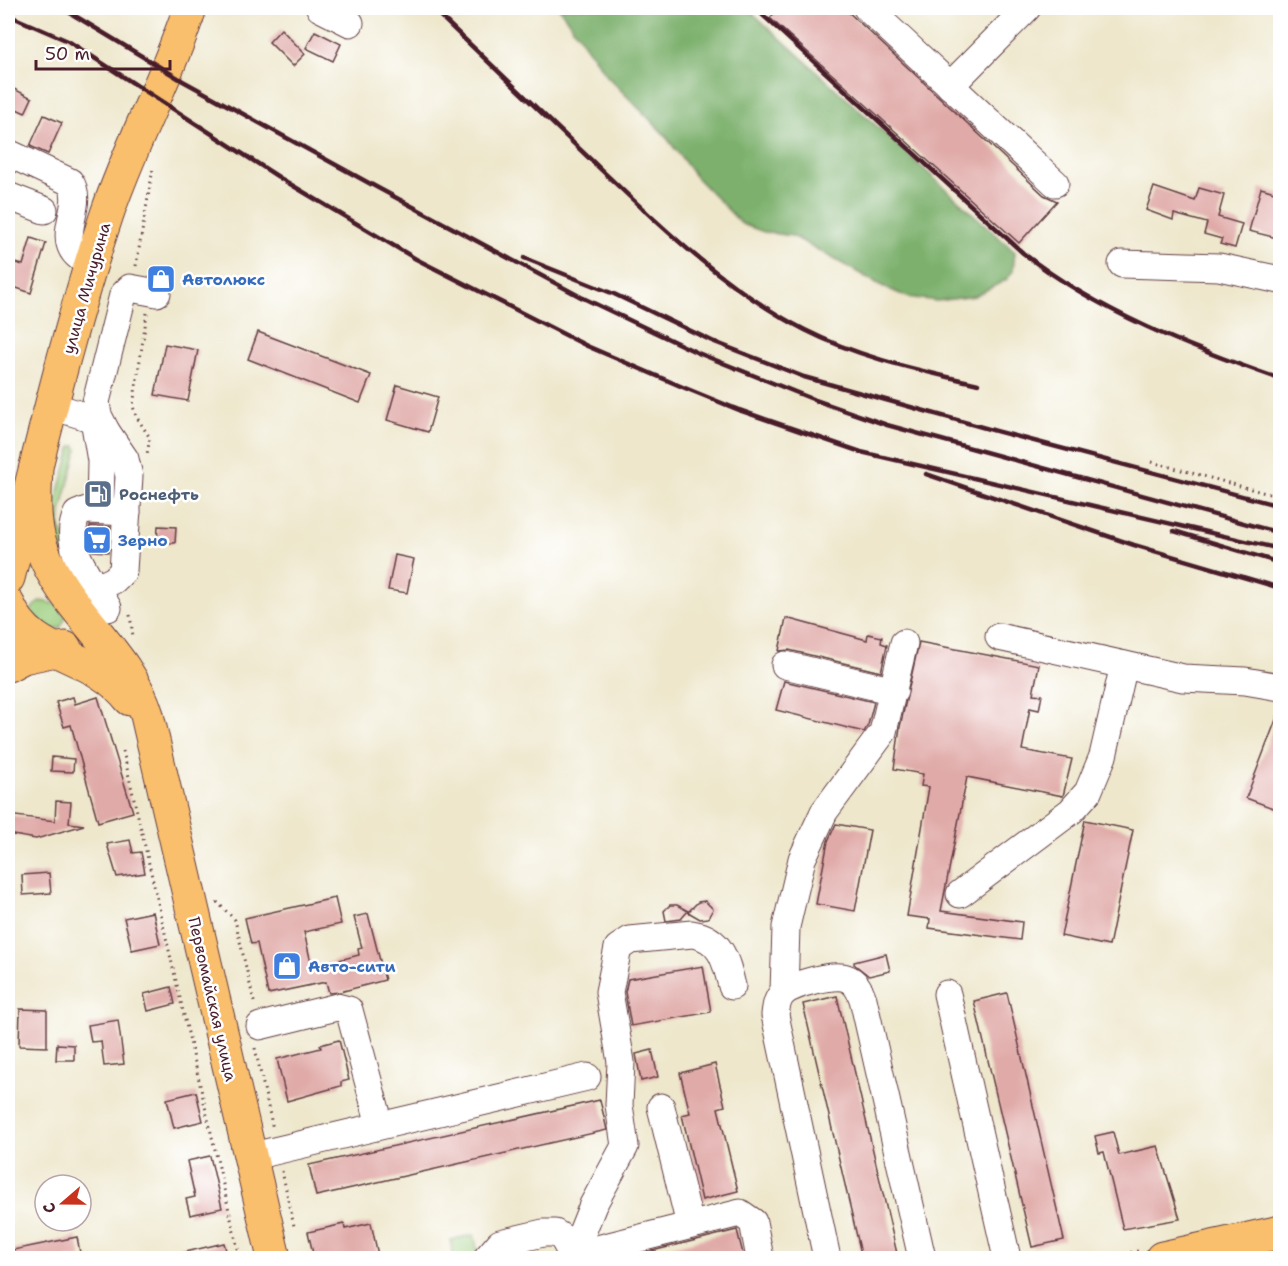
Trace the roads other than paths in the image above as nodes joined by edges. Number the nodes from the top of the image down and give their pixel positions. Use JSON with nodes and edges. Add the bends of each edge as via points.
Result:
{"nodes":[{"id":1,"x":190,"y":8,"type":"edge"},
{"id":2,"x":320,"y":8,"type":"edge"},
{"id":3,"x":867,"y":8,"type":"edge"},
{"id":4,"x":1027,"y":8,"type":"edge"},
{"id":5,"x":350,"y":23,"type":"dead end"},
{"id":6,"x":950,"y":86,"type":"junction"},
{"id":7,"x":8,"y":153,"type":"edge"},
{"id":8,"x":1055,"y":183,"type":"dead end"},
{"id":9,"x":8,"y":196,"type":"edge"},
{"id":10,"x":44,"y":210,"type":"dead end"},
{"id":11,"x":92,"y":264,"type":"junction"},
{"id":12,"x":1122,"y":264,"type":"dead end"},
{"id":13,"x":1281,"y":280,"type":"edge"},
{"id":14,"x":147,"y":291,"type":"road end"},
{"id":15,"x":72,"y":331,"type":"junction"},
{"id":16,"x":111,"y":342,"type":"junction"},
{"id":17,"x":85,"y":414,"type":"junction"},
{"id":18,"x":36,"y":467,"type":"junction"},
{"id":19,"x":100,"y":510,"type":"junction"},
{"id":20,"x":127,"y":512,"type":"junction"},
{"id":21,"x":8,"y":578,"type":"edge"},
{"id":22,"x":8,"y":590,"type":"edge"},
{"id":23,"x":101,"y":602,"type":"junction"},
{"id":24,"x":8,"y":604,"type":"edge"},
{"id":25,"x":999,"y":637,"type":"dead end"},
{"id":26,"x":904,"y":643,"type":"dead end"},
{"id":27,"x":123,"y":648,"type":"junction"},
{"id":28,"x":57,"y":651,"type":"junction"},
{"id":29,"x":8,"y":665,"type":"edge"},
{"id":30,"x":785,"y":665,"type":"dead end"},
{"id":31,"x":1124,"y":665,"type":"junction"},
{"id":32,"x":1281,"y":669,"type":"edge"},
{"id":33,"x":1245,"y":681,"type":"junction"},
{"id":34,"x":1281,"y":687,"type":"edge"},
{"id":35,"x":122,"y":689,"type":"junction"},
{"id":36,"x":894,"y":691,"type":"junction"},
{"id":37,"x":153,"y":739,"type":"junction"},
{"id":38,"x":960,"y":894,"type":"dead end"},
{"id":39,"x":732,"y":986,"type":"dead end"},
{"id":40,"x":784,"y":992,"type":"junction"},
{"id":41,"x":947,"y":994,"type":"dead end"},
{"id":42,"x":258,"y":1027,"type":"road end"},
{"id":43,"x":586,"y":1077,"type":"dead end"},
{"id":44,"x":661,"y":1107,"type":"dead end"},
{"id":45,"x":380,"y":1125,"type":"junction"},
{"id":46,"x":263,"y":1153,"type":"junction"},
{"id":47,"x":690,"y":1225,"type":"junction"},
{"id":48,"x":1281,"y":1232,"type":"edge"},
{"id":49,"x":285,"y":1248,"type":"edge"},
{"id":50,"x":573,"y":1257,"type":"edge"},
{"id":51,"x":487,"y":1258,"type":"edge"},
{"id":52,"x":760,"y":1258,"type":"edge"},
{"id":53,"x":827,"y":1258,"type":"edge"},
{"id":54,"x":922,"y":1258,"type":"edge"},
{"id":55,"x":1007,"y":1258,"type":"edge"},
{"id":56,"x":1164,"y":1258,"type":"edge"}],
"edges":[{"from":1,"to":11,"type":"main road","name":"улица Мичурина","via":[[120,176]]},
{"from":2,"to":5,"type":"street"},
{"from":3,"to":6,"type":"street"},
{"from":4,"to":6,"type":"street"},
{"from":6,"to":8,"type":"street"},
{"from":7,"to":11,"type":"street","via":[[70,182],[74,191],[70,246],[75,256]]},
{"from":9,"to":10,"type":"street"},
{"from":11,"to":15,"type":"main road","name":"улица Мичурина"},
{"from":12,"to":13,"type":"street","via":[[1219,267]]},
{"from":14,"to":16,"type":"street","via":[[130,288],[125,292]]},
{"from":15,"to":16,"type":"street"},
{"from":15,"to":17,"type":"main road","name":"улица Мичурина"},
{"from":16,"to":17,"type":"street"},
{"from":17,"to":18,"type":"main road","name":"улица Мичурина"},
{"from":17,"to":19,"type":"street","via":[[101,461]]},
{"from":17,"to":20,"type":"street","via":[[127,466]]},
{"from":18,"to":21,"type":"main road","name":"улица Мичурина"},
{"from":18,"to":23,"type":"main road","name":"Первомайская улица","via":[[35,510],[47,560]]},
{"from":19,"to":20,"type":"street"},
{"from":19,"to":23,"type":"street","via":[[77,514],[73,542]]},
{"from":20,"to":23,"type":"street","via":[[123,571]]},
{"from":22,"to":23,"type":"main road","via":[[40,587]]},
{"from":23,"to":27,"type":"main road","name":"Первомайская улица"},
{"from":23,"to":28,"type":"main road","via":[[78,620],[77,634],[68,646]]},
{"from":24,"to":28,"type":"main road","name":"Первомайская улица","via":[[27,632]]},
{"from":25,"to":31,"type":"street"},
{"from":26,"to":36,"type":"street"},
{"from":27,"to":35,"type":"street"},
{"from":27,"to":37,"type":"main road","name":"Первомайская улица"},
{"from":28,"to":29,"type":"main road","via":[[23,657]]},
{"from":28,"to":35,"type":"main road","name":"Первомайская улица","via":[[101,670]]},
{"from":30,"to":36,"type":"street"},
{"from":31,"to":33,"type":"street","via":[[1183,678]]},
{"from":31,"to":38,"type":"street","via":[[1103,756],[1081,802]]},
{"from":32,"to":33,"type":"street"},
{"from":33,"to":34,"type":"street"},
{"from":35,"to":37,"type":"main road","name":"Первомайская улица"},
{"from":36,"to":40,"type":"street","via":[[883,732],[824,812],[802,859],[786,927]]},
{"from":37,"to":46,"type":"main road","name":"Первомайская улица"},
{"from":39,"to":50,"type":"street","via":[[724,956],[702,935],[630,940],[618,948],[609,992],[621,1062],[619,1105],[625,1146],[593,1205]]},
{"from":40,"to":53,"type":"street","via":[[777,1000],[775,1014]]},
{"from":40,"to":54,"type":"street","via":[[795,985],[836,977],[847,978],[858,987]]},
{"from":41,"to":55,"type":"street"},
{"from":42,"to":45,"type":"street","via":[[337,1007],[349,1010]]},
{"from":43,"to":45,"type":"street"},
{"from":44,"to":47,"type":"street"},
{"from":45,"to":46,"type":"street"},
{"from":46,"to":49,"type":"main road","name":"Первомайская улица"},
{"from":47,"to":50,"type":"street"},
{"from":47,"to":52,"type":"street","via":[[740,1213],[747,1216],[756,1232]]},
{"from":48,"to":56,"type":"main road"},
{"from":50,"to":51,"type":"street","via":[[563,1238],[543,1233],[500,1243]]}]}
